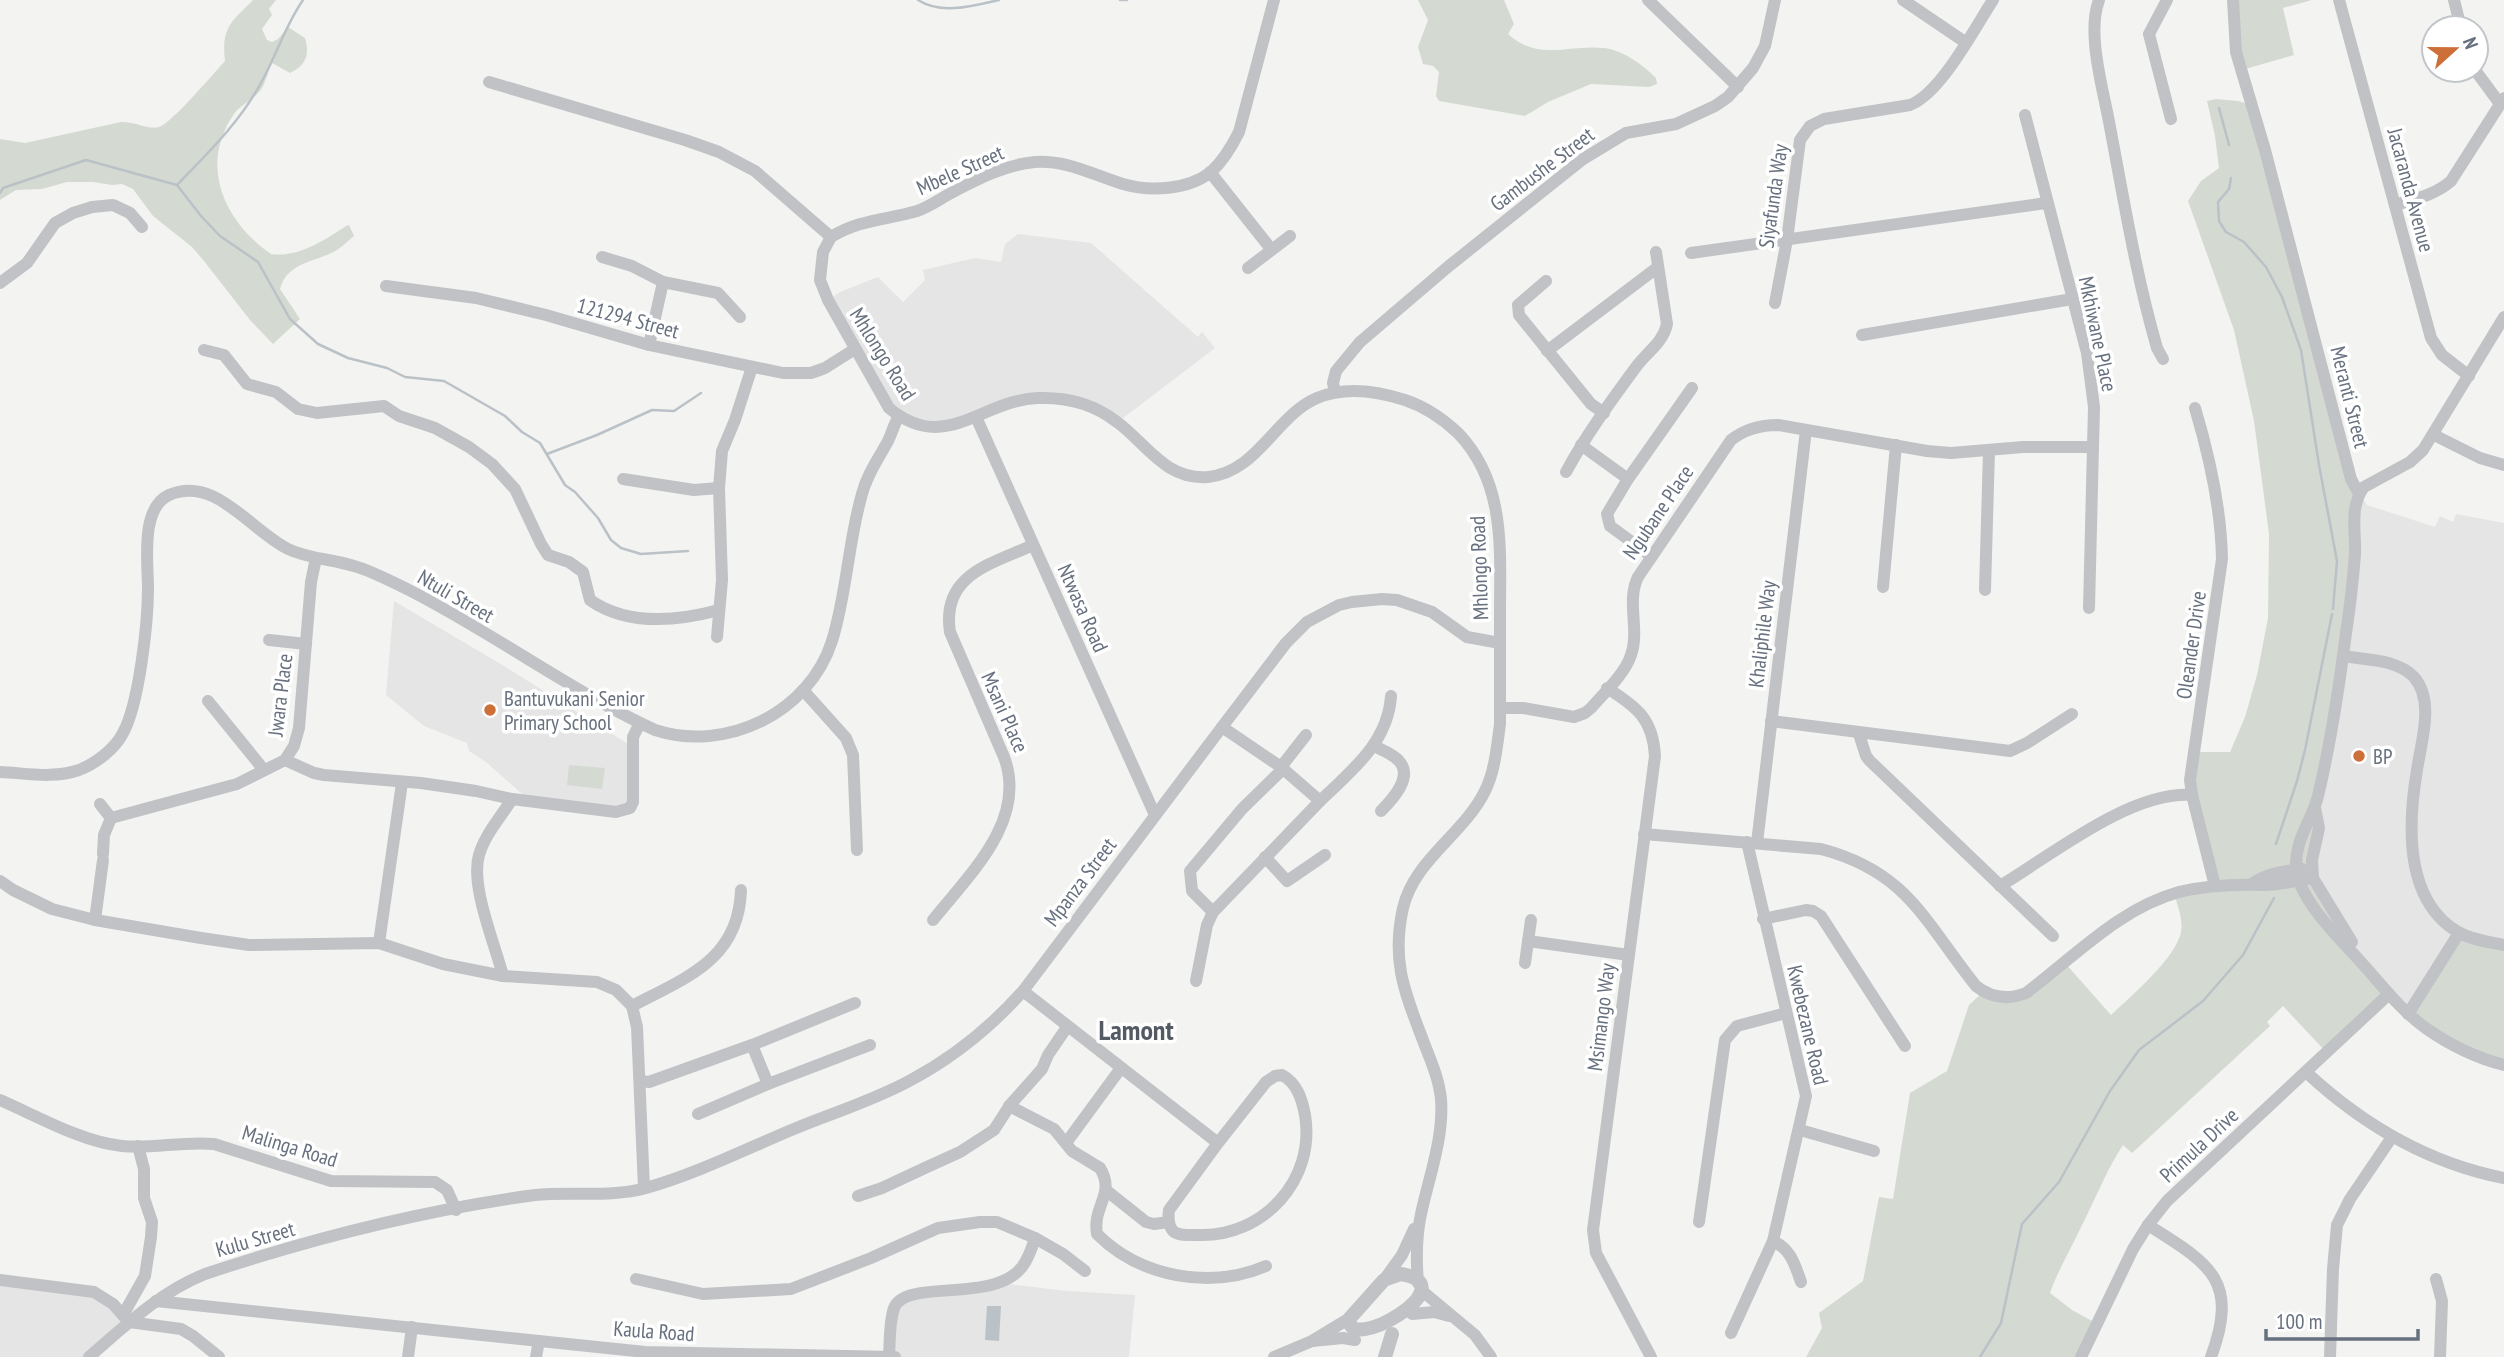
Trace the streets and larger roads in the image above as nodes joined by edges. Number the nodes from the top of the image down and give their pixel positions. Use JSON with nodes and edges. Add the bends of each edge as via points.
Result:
{"nodes":[{"id":1,"x":1274,"y":0,"type":"edge"},
{"id":2,"x":1648,"y":0,"type":"edge"},
{"id":3,"x":1775,"y":0,"type":"edge"},
{"id":4,"x":1903,"y":0,"type":"edge"},
{"id":5,"x":1993,"y":0,"type":"edge"},
{"id":6,"x":2099,"y":0,"type":"edge"},
{"id":7,"x":2167,"y":0,"type":"edge"},
{"id":8,"x":2233,"y":0,"type":"edge"},
{"id":9,"x":2340,"y":0,"type":"edge"},
{"id":10,"x":1965,"y":42,"type":"junction"},
{"id":11,"x":489,"y":82,"type":"dead end"},
{"id":12,"x":2487,"y":84,"type":"edge"},
{"id":13,"x":1738,"y":86,"type":"junction"},
{"id":14,"x":2502,"y":101,"type":"edge"},
{"id":15,"x":2025,"y":115,"type":"dead end"},
{"id":16,"x":2171,"y":119,"type":"dead end"},
{"id":17,"x":1210,"y":172,"type":"junction"},
{"id":18,"x":2046,"y":202,"type":"junction"},
{"id":19,"x":2395,"y":205,"type":"junction"},
{"id":20,"x":142,"y":226,"type":"dead end"},
{"id":21,"x":1290,"y":236,"type":"dead end"},
{"id":22,"x":831,"y":237,"type":"junction"},
{"id":23,"x":1787,"y":240,"type":"junction"},
{"id":24,"x":1271,"y":249,"type":"junction"},
{"id":25,"x":1656,"y":252,"type":"dead end"},
{"id":26,"x":1691,"y":253,"type":"dead end"},
{"id":27,"x":601,"y":257,"type":"dead end"},
{"id":28,"x":1658,"y":267,"type":"junction"},
{"id":29,"x":1248,"y":268,"type":"dead end"},
{"id":30,"x":1546,"y":281,"type":"dead end"},
{"id":31,"x":0,"y":282,"type":"edge"},
{"id":32,"x":663,"y":282,"type":"junction"},
{"id":33,"x":386,"y":286,"type":"dead end"},
{"id":34,"x":2072,"y":299,"type":"junction"},
{"id":35,"x":1775,"y":303,"type":"dead end"},
{"id":36,"x":740,"y":317,"type":"dead end"},
{"id":37,"x":2504,"y":318,"type":"edge"},
{"id":38,"x":1862,"y":335,"type":"dead end"},
{"id":39,"x":649,"y":345,"type":"junction"},
{"id":40,"x":855,"y":349,"type":"junction"},
{"id":41,"x":204,"y":350,"type":"dead end"},
{"id":42,"x":1547,"y":351,"type":"junction"},
{"id":43,"x":2163,"y":359,"type":"dead end"},
{"id":44,"x":752,"y":367,"type":"junction"},
{"id":45,"x":2469,"y":376,"type":"junction"},
{"id":46,"x":1692,"y":388,"type":"dead end"},
{"id":47,"x":1335,"y":392,"type":"junction"},
{"id":48,"x":2195,"y":408,"type":"dead end"},
{"id":49,"x":1604,"y":413,"type":"junction"},
{"id":50,"x":899,"y":416,"type":"junction"},
{"id":51,"x":976,"y":417,"type":"junction"},
{"id":52,"x":1806,"y":430,"type":"junction"},
{"id":53,"x":2434,"y":435,"type":"junction"},
{"id":54,"x":1581,"y":445,"type":"junction"},
{"id":55,"x":1896,"y":445,"type":"junction"},
{"id":56,"x":2093,"y":447,"type":"junction"},
{"id":57,"x":1989,"y":451,"type":"junction"},
{"id":58,"x":2504,"y":465,"type":"edge"},
{"id":59,"x":1566,"y":472,"type":"dead end"},
{"id":60,"x":622,"y":479,"type":"dead end"},
{"id":61,"x":1628,"y":479,"type":"junction"},
{"id":62,"x":719,"y":488,"type":"junction"},
{"id":63,"x":2359,"y":494,"type":"junction"},
{"id":64,"x":1034,"y":545,"type":"junction"},
{"id":65,"x":1651,"y":556,"type":"junction"},
{"id":66,"x":316,"y":558,"type":"junction"},
{"id":67,"x":1883,"y":587,"type":"dead end"},
{"id":68,"x":1985,"y":590,"type":"dead end"},
{"id":69,"x":2089,"y":608,"type":"dead end"},
{"id":70,"x":719,"y":611,"type":"junction"},
{"id":71,"x":717,"y":637,"type":"dead end"},
{"id":72,"x":269,"y":640,"type":"dead end"},
{"id":73,"x":1500,"y":643,"type":"junction"},
{"id":74,"x":306,"y":644,"type":"junction"},
{"id":75,"x":2343,"y":656,"type":"junction"},
{"id":76,"x":1607,"y":688,"type":"junction"},
{"id":77,"x":803,"y":690,"type":"junction"},
{"id":78,"x":1391,"y":696,"type":"dead end"},
{"id":79,"x":208,"y":702,"type":"dead end"},
{"id":80,"x":1500,"y":708,"type":"junction"},
{"id":81,"x":2072,"y":714,"type":"dead end"},
{"id":82,"x":1771,"y":721,"type":"junction"},
{"id":83,"x":640,"y":723,"type":"junction"},
{"id":84,"x":1222,"y":727,"type":"junction"},
{"id":85,"x":1858,"y":734,"type":"junction"},
{"id":86,"x":1306,"y":736,"type":"dead end"},
{"id":87,"x":1374,"y":746,"type":"junction"},
{"id":88,"x":285,"y":760,"type":"junction"},
{"id":89,"x":1282,"y":768,"type":"junction"},
{"id":90,"x":264,"y":770,"type":"junction"},
{"id":91,"x":0,"y":772,"type":"edge"},
{"id":92,"x":402,"y":783,"type":"junction"},
{"id":93,"x":2192,"y":795,"type":"junction"},
{"id":94,"x":512,"y":799,"type":"junction"},
{"id":95,"x":1320,"y":801,"type":"junction"},
{"id":96,"x":100,"y":804,"type":"dead end"},
{"id":97,"x":2315,"y":808,"type":"junction"},
{"id":98,"x":1381,"y":811,"type":"dead end"},
{"id":99,"x":1155,"y":815,"type":"junction"},
{"id":100,"x":111,"y":818,"type":"junction"},
{"id":101,"x":1644,"y":834,"type":"junction"},
{"id":102,"x":1752,"y":842,"type":"junction"},
{"id":103,"x":857,"y":850,"type":"dead end"},
{"id":104,"x":1325,"y":855,"type":"dead end"},
{"id":105,"x":1265,"y":857,"type":"junction"},
{"id":106,"x":2312,"y":872,"type":"junction"},
{"id":107,"x":2297,"y":874,"type":"junction"},
{"id":108,"x":0,"y":881,"type":"edge"},
{"id":109,"x":2000,"y":886,"type":"junction"},
{"id":110,"x":2215,"y":886,"type":"junction"},
{"id":111,"x":741,"y":890,"type":"dead end"},
{"id":112,"x":1213,"y":912,"type":"junction"},
{"id":113,"x":1763,"y":919,"type":"junction"},
{"id":114,"x":95,"y":920,"type":"junction"},
{"id":115,"x":933,"y":920,"type":"dead end"},
{"id":116,"x":1531,"y":920,"type":"dead end"},
{"id":117,"x":2459,"y":933,"type":"junction"},
{"id":118,"x":2053,"y":936,"type":"dead end"},
{"id":119,"x":1528,"y":941,"type":"junction"},
{"id":120,"x":379,"y":943,"type":"junction"},
{"id":121,"x":2504,"y":945,"type":"edge"},
{"id":122,"x":1629,"y":955,"type":"junction"},
{"id":123,"x":2361,"y":962,"type":"junction"},
{"id":124,"x":1525,"y":963,"type":"dead end"},
{"id":125,"x":503,"y":976,"type":"junction"},
{"id":126,"x":1196,"y":981,"type":"dead end"},
{"id":127,"x":1023,"y":991,"type":"junction"},
{"id":128,"x":2388,"y":995,"type":"junction"},
{"id":129,"x":855,"y":1003,"type":"dead end"},
{"id":130,"x":632,"y":1006,"type":"junction"},
{"id":131,"x":1786,"y":1013,"type":"junction"},
{"id":132,"x":2408,"y":1014,"type":"junction"},
{"id":133,"x":1067,"y":1027,"type":"junction"},
{"id":134,"x":752,"y":1045,"type":"junction"},
{"id":135,"x":870,"y":1045,"type":"dead end"},
{"id":136,"x":1905,"y":1046,"type":"dead end"},
{"id":137,"x":2504,"y":1065,"type":"edge"},
{"id":138,"x":1121,"y":1068,"type":"junction"},
{"id":139,"x":2306,"y":1072,"type":"junction"},
{"id":140,"x":640,"y":1081,"type":"junction"},
{"id":141,"x":768,"y":1084,"type":"junction"},
{"id":142,"x":0,"y":1100,"type":"edge"},
{"id":143,"x":1009,"y":1106,"type":"junction"},
{"id":144,"x":698,"y":1114,"type":"dead end"},
{"id":145,"x":1800,"y":1130,"type":"junction"},
{"id":146,"x":2392,"y":1138,"type":"junction"},
{"id":147,"x":1066,"y":1143,"type":"junction"},
{"id":148,"x":1218,"y":1143,"type":"junction"},
{"id":149,"x":138,"y":1146,"type":"junction"},
{"id":150,"x":1874,"y":1151,"type":"dead end"},
{"id":151,"x":2504,"y":1178,"type":"edge"},
{"id":152,"x":644,"y":1188,"type":"junction"},
{"id":153,"x":1107,"y":1191,"type":"junction"},
{"id":154,"x":858,"y":1196,"type":"dead end"},
{"id":155,"x":456,"y":1209,"type":"junction"},
{"id":156,"x":1420,"y":1216,"type":"junction"},
{"id":157,"x":1168,"y":1222,"type":"junction"},
{"id":158,"x":1699,"y":1222,"type":"dead end"},
{"id":159,"x":2148,"y":1225,"type":"junction"},
{"id":160,"x":1035,"y":1238,"type":"junction"},
{"id":161,"x":1773,"y":1241,"type":"junction"},
{"id":162,"x":1266,"y":1266,"type":"dead end"},
{"id":163,"x":1085,"y":1271,"type":"dead end"},
{"id":164,"x":636,"y":1279,"type":"dead end"},
{"id":165,"x":2436,"y":1279,"type":"dead end"},
{"id":166,"x":0,"y":1280,"type":"edge"},
{"id":167,"x":1384,"y":1280,"type":"junction"},
{"id":168,"x":1801,"y":1282,"type":"dead end"},
{"id":169,"x":1419,"y":1286,"type":"junction"},
{"id":170,"x":156,"y":1301,"type":"junction"},
{"id":171,"x":1412,"y":1314,"type":"junction"},
{"id":172,"x":126,"y":1318,"type":"junction"},
{"id":173,"x":1350,"y":1318,"type":"junction"},
{"id":174,"x":1455,"y":1318,"type":"junction"},
{"id":175,"x":412,"y":1327,"type":"junction"},
{"id":176,"x":1392,"y":1333,"type":"junction"},
{"id":177,"x":1731,"y":1333,"type":"dead end"},
{"id":178,"x":539,"y":1341,"type":"junction"},
{"id":179,"x":1312,"y":1341,"type":"junction"},
{"id":180,"x":1365,"y":1346,"type":"junction"},
{"id":181,"x":668,"y":1355,"type":"edge"},
{"id":182,"x":796,"y":1356,"type":"edge"},
{"id":183,"x":89,"y":1357,"type":"edge"},
{"id":184,"x":219,"y":1357,"type":"edge"},
{"id":185,"x":408,"y":1357,"type":"edge"},
{"id":186,"x":536,"y":1357,"type":"edge"},
{"id":187,"x":889,"y":1357,"type":"edge"},
{"id":188,"x":895,"y":1357,"type":"edge"},
{"id":189,"x":1274,"y":1357,"type":"edge"},
{"id":190,"x":1385,"y":1357,"type":"edge"},
{"id":191,"x":1491,"y":1357,"type":"edge"},
{"id":192,"x":1651,"y":1357,"type":"edge"},
{"id":193,"x":2081,"y":1357,"type":"edge"},
{"id":194,"x":2211,"y":1357,"type":"edge"},
{"id":195,"x":2330,"y":1357,"type":"edge"},
{"id":196,"x":2440,"y":1357,"type":"edge"}],
"edges":[{"from":1,"to":17,"type":"street","via":[[1239,132]]},
{"from":2,"to":13,"type":"street"},
{"from":3,"to":13,"type":"street","name":"Gambushe Street","via":[[1765,47]]},
{"from":4,"to":10,"type":"street"},
{"from":5,"to":10,"type":"street","name":"Siyafunda Way"},
{"from":6,"to":43,"type":"street","via":[[2094,18],[2100,72],[2136,269]]},
{"from":7,"to":16,"type":"street","via":[[2149,34]]},
{"from":8,"to":63,"type":"street","name":"Meranti Street","via":[[2236,52],[2351,480]]},
{"from":9,"to":19,"type":"street","name":"Jacaranda Avenue"},
{"from":10,"to":23,"type":"street","name":"Siyafunda Way","via":[[1936,86],[1919,102],[1824,119],[1803,133]]},
{"from":11,"to":22,"type":"street","via":[[719,152],[755,171]]},
{"from":12,"to":14,"type":"street"},
{"from":13,"to":47,"type":"street","name":"Gambushe Street","via":[[1696,116],[1626,133],[1583,159],[1366,336],[1336,371]]},
{"from":14,"to":19,"type":"street","via":[[2451,181],[2421,198]]},
{"from":15,"to":18,"type":"street","name":"Mkhiwane Place"},
{"from":17,"to":22,"type":"street","name":"Mbele Street","via":[[1191,182],[1158,188],[1123,184],[1072,165],[1037,162],[980,178],[918,211],[868,220]]},
{"from":17,"to":24,"type":"street"},
{"from":18,"to":23,"type":"street"},
{"from":18,"to":34,"type":"street","name":"Mkhiwane Place"},
{"from":19,"to":45,"type":"street","name":"Jacaranda Avenue","via":[[2431,338],[2442,355]]},
{"from":20,"to":31,"type":"street","via":[[113,205],[73,213],[55,223],[27,263]]},
{"from":21,"to":24,"type":"street"},
{"from":22,"to":40,"type":"street","name":"Mhlongo Road","via":[[823,252],[820,280]]},
{"from":23,"to":26,"type":"street"},
{"from":23,"to":35,"type":"street","name":"Siyafunda Way"},
{"from":24,"to":29,"type":"street"},
{"from":25,"to":28,"type":"street"},
{"from":27,"to":32,"type":"street"},
{"from":28,"to":42,"type":"street"},
{"from":28,"to":49,"type":"street","via":[[1665,333]]},
{"from":30,"to":42,"type":"street","via":[[1521,300],[1517,310]]},
{"from":32,"to":36,"type":"street","via":[[718,293]]},
{"from":32,"to":39,"type":"street"},
{"from":33,"to":39,"type":"street","name":"121294 Street","via":[[476,298]]},
{"from":34,"to":38,"type":"street"},
{"from":34,"to":56,"type":"street","name":"Mkhiwane Place","via":[[2093,387]]},
{"from":37,"to":45,"type":"street"},
{"from":39,"to":44,"type":"street","name":"121294 Street"},
{"from":40,"to":44,"type":"street","name":"121294 Street","via":[[825,368],[800,375]]},
{"from":40,"to":50,"type":"street","name":"Mhlongo Road","via":[[889,408]]},
{"from":41,"to":70,"type":"street","via":[[227,357],[247,384],[276,392],[298,409],[317,413],[384,406],[469,447],[515,489],[548,555],[578,567],[590,600],[599,606],[661,620]]},
{"from":42,"to":49,"type":"street"},
{"from":44,"to":62,"type":"street","via":[[722,451]]},
{"from":45,"to":53,"type":"street"},
{"from":46,"to":61,"type":"street"},
{"from":47,"to":51,"type":"street","name":"Mhlongo Road","via":[[1306,403],[1247,461],[1210,477],[1174,472],[1118,422],[1085,403],[1034,398]]},
{"from":47,"to":73,"type":"street","name":"Mhlongo Road","via":[[1391,396],[1434,412],[1479,459],[1499,518]]},
{"from":48,"to":93,"type":"street","name":"Oleander Drive","via":[[2213,475],[2222,559],[2191,766]]},
{"from":49,"to":54,"type":"street"},
{"from":50,"to":51,"type":"street","name":"Mhlongo Road","via":[[919,426],[938,428]]},
{"from":50,"to":77,"type":"street","name":"Ntuli Street","via":[[862,491],[832,640]]},
{"from":51,"to":64,"type":"street","name":"Ntwasa Road"},
{"from":52,"to":55,"type":"street","name":"Ngubane Place"},
{"from":52,"to":65,"type":"street","name":"Ngubane Place","via":[[1763,425],[1738,434]]},
{"from":52,"to":82,"type":"street","name":"Khaliphile Way"},
{"from":53,"to":58,"type":"street"},
{"from":53,"to":63,"type":"street","via":[[2410,462]]},
{"from":54,"to":59,"type":"street"},
{"from":54,"to":61,"type":"street"},
{"from":55,"to":57,"type":"street","name":"Ngubane Place","via":[[1951,453]]},
{"from":55,"to":67,"type":"street"},
{"from":56,"to":57,"type":"street","name":"Ngubane Place"},
{"from":56,"to":69,"type":"street","name":"Mkhiwane Place"},
{"from":57,"to":68,"type":"street"},
{"from":60,"to":62,"type":"street","via":[[694,490]]},
{"from":61,"to":65,"type":"street","via":[[1607,519]]},
{"from":62,"to":70,"type":"street"},
{"from":63,"to":75,"type":"street","name":"Meranti Street"},
{"from":64,"to":99,"type":"street","name":"Ntwasa Road"},
{"from":64,"to":115,"type":"street","name":"Msani Place","via":[[966,578],[950,606],[950,632],[1007,763],[1011,792],[1000,830]]},
{"from":65,"to":76,"type":"street","name":"Ngubane Place","via":[[1634,583],[1631,657]]},
{"from":66,"to":74,"type":"street","name":"Jwara Place"},
{"from":66,"to":83,"type":"street","name":"Ntuli Street","via":[[354,565],[410,591]]},
{"from":66,"to":91,"type":"street","name":"Ntuli Street","via":[[273,541],[205,492],[182,491],[164,498],[149,526],[141,663],[123,734],[80,769],[39,775]]},
{"from":70,"to":71,"type":"street"},
{"from":72,"to":74,"type":"street"},
{"from":73,"to":80,"type":"street","name":"Mhlongo Road"},
{"from":73,"to":84,"type":"street","name":"Mpanza Street","via":[[1467,637],[1432,612],[1397,600],[1339,605],[1297,631]]},
{"from":74,"to":88,"type":"street","name":"Jwara Place","via":[[299,728]]},
{"from":75,"to":97,"type":"street","name":"Meranti Street"},
{"from":75,"to":117,"type":"street","via":[[2405,669],[2423,692],[2425,720],[2411,813],[2414,862],[2434,910]]},
{"from":76,"to":80,"type":"street","name":"Ngubane Place","via":[[1585,713],[1574,717]]},
{"from":76,"to":101,"type":"street","name":"Msimango Way","via":[[1632,703],[1652,732],[1655,756]]},
{"from":77,"to":83,"type":"street","name":"Ntuli Street","via":[[763,721],[728,734],[672,736]]},
{"from":77,"to":103,"type":"street","via":[[846,738],[853,755]]},
{"from":78,"to":87,"type":"street","via":[[1388,719]]},
{"from":79,"to":90,"type":"street"},
{"from":80,"to":156,"type":"street","name":"Mhlongo Road","via":[[1497,749],[1485,791],[1415,880],[1400,929],[1402,984],[1440,1097],[1440,1128]]},
{"from":81,"to":85,"type":"street","via":[[2010,751]]},
{"from":82,"to":85,"type":"street"},
{"from":82,"to":102,"type":"street","name":"Khaliphile Way"},
{"from":83,"to":94,"type":"street","via":[[633,737],[630,808],[616,812]]},
{"from":84,"to":89,"type":"street"},
{"from":84,"to":99,"type":"street","name":"Mpanza Street"},
{"from":85,"to":109,"type":"street","via":[[1870,761]]},
{"from":86,"to":89,"type":"street"},
{"from":87,"to":95,"type":"street"},
{"from":87,"to":98,"type":"street","via":[[1399,760],[1404,773],[1398,791]]},
{"from":88,"to":90,"type":"street","name":"Jwara Place"},
{"from":88,"to":92,"type":"street","via":[[324,775]]},
{"from":89,"to":95,"type":"street"},
{"from":89,"to":112,"type":"street","via":[[1190,871],[1192,891]]},
{"from":90,"to":100,"type":"street","name":"Jwara Place","via":[[237,785]]},
{"from":92,"to":94,"type":"street"},
{"from":92,"to":120,"type":"street"},
{"from":93,"to":109,"type":"street","via":[[2144,802]]},
{"from":93,"to":110,"type":"street","name":"Oleander Drive"},
{"from":94,"to":125,"type":"street","via":[[486,838],[478,862],[480,896]]},
{"from":95,"to":105,"type":"street"},
{"from":96,"to":100,"type":"street"},
{"from":97,"to":106,"type":"street","name":"Meranti Street","via":[[2319,828]]},
{"from":97,"to":107,"type":"street","name":"Meranti Street","via":[[2303,829]]},
{"from":99,"to":127,"type":"street","name":"Mpanza Street"},
{"from":100,"to":114,"type":"street","via":[[104,835]]},
{"from":101,"to":102,"type":"street"},
{"from":101,"to":122,"type":"street","name":"Msimango Way"},
{"from":102,"to":110,"type":"street","via":[[1821,849],[1883,875],[1909,897],[1976,986],[1996,996],[2026,993],[2147,904]]},
{"from":102,"to":113,"type":"street","name":"Kwebezane Road"},
{"from":104,"to":105,"type":"street","via":[[1287,881]]},
{"from":105,"to":112,"type":"street"},
{"from":106,"to":107,"type":"street"},
{"from":106,"to":123,"type":"street"},
{"from":107,"to":110,"type":"street","via":[[2264,885]]},
{"from":107,"to":123,"type":"street","via":[[2308,899]]},
{"from":108,"to":114,"type":"street","via":[[52,909]]},
{"from":109,"to":118,"type":"street"},
{"from":111,"to":130,"type":"street","via":[[733,927],[714,959]]},
{"from":112,"to":126,"type":"street"},
{"from":113,"to":131,"type":"street","name":"Kwebezane Road"},
{"from":113,"to":136,"type":"street","via":[[1806,910],[1821,916]]},
{"from":114,"to":120,"type":"street","via":[[249,945]]},
{"from":116,"to":119,"type":"street"},
{"from":117,"to":121,"type":"street"},
{"from":117,"to":132,"type":"street"},
{"from":119,"to":122,"type":"street"},
{"from":119,"to":124,"type":"street"},
{"from":120,"to":125,"type":"street","via":[[443,964]]},
{"from":122,"to":192,"type":"street","name":"Msimango Way","via":[[1593,1243]]},
{"from":123,"to":128,"type":"street"},
{"from":125,"to":130,"type":"street","via":[[597,982],[616,990]]},
{"from":127,"to":133,"type":"street"},
{"from":127,"to":152,"type":"street","name":"Mpanza Street","via":[[965,1047],[909,1082]]},
{"from":128,"to":132,"type":"street"},
{"from":128,"to":139,"type":"street","name":"Primula Drive"},
{"from":129,"to":134,"type":"street"},
{"from":130,"to":140,"type":"street"},
{"from":131,"to":145,"type":"street","name":"Kwebezane Road","via":[[1805,1087]]},
{"from":131,"to":158,"type":"street","via":[[1737,1026],[1725,1040]]},
{"from":132,"to":137,"type":"street","via":[[2461,1049]]},
{"from":133,"to":138,"type":"street"},
{"from":133,"to":143,"type":"street","via":[[1037,1076]]},
{"from":134,"to":140,"type":"street","via":[[649,1082]]},
{"from":134,"to":141,"type":"street"},
{"from":135,"to":141,"type":"street"},
{"from":138,"to":147,"type":"street"},
{"from":138,"to":148,"type":"street"},
{"from":139,"to":146,"type":"street","via":[[2351,1111]]},
{"from":139,"to":159,"type":"street","name":"Primula Drive","via":[[2167,1201]]},
{"from":140,"to":152,"type":"street"},
{"from":141,"to":144,"type":"street"},
{"from":142,"to":149,"type":"street","name":"Malinga Road","via":[[90,1138]]},
{"from":143,"to":147,"type":"street","via":[[1054,1129]]},
{"from":143,"to":154,"type":"street","via":[[987,1135]]},
{"from":145,"to":150,"type":"street"},
{"from":145,"to":161,"type":"street","name":"Kwebezane Road"},
{"from":146,"to":151,"type":"street","via":[[2442,1161]]},
{"from":146,"to":195,"type":"street","via":[[2337,1225]]},
{"from":147,"to":153,"type":"street","via":[[1100,1168]]},
{"from":148,"to":157,"type":"street","via":[[1169,1210]]},
{"from":148,"to":157,"type":"street","via":[[1266,1082],[1282,1075],[1295,1085],[1303,1105],[1306,1139],[1287,1194],[1259,1219],[1238,1230],[1210,1236],[1176,1234]]},
{"from":149,"to":155,"type":"street","name":"Malinga Road","via":[[214,1144],[331,1181],[435,1182],[447,1190]]},
{"from":149,"to":172,"type":"street","via":[[152,1237],[145,1276]]},
{"from":152,"to":155,"type":"street","via":[[535,1195]]},
{"from":153,"to":157,"type":"street","via":[[1146,1222]]},
{"from":153,"to":162,"type":"street","via":[[1097,1217],[1097,1234],[1137,1263],[1192,1278],[1234,1276]]},
{"from":155,"to":170,"type":"street","name":"Kulu Street","via":[[229,1266],[186,1282]]},
{"from":156,"to":167,"type":"street","name":"Mhlongo Road"},
{"from":156,"to":169,"type":"street","name":"Mhlongo Road","via":[[1416,1246]]},
{"from":159,"to":193,"type":"street","name":"Primula Drive"},
{"from":159,"to":194,"type":"street","via":[[2196,1256],[2217,1284],[2222,1320]]},
{"from":160,"to":163,"type":"street"},
{"from":160,"to":164,"type":"street","via":[[997,1222],[938,1227],[872,1258],[791,1289],[772,1291],[703,1294]]},
{"from":160,"to":187,"type":"street","via":[[1022,1268],[1000,1283],[978,1290],[912,1294],[900,1300],[891,1322]]},
{"from":161,"to":168,"type":"street","via":[[1793,1259]]},
{"from":161,"to":177,"type":"street","name":"Kwebezane Road"},
{"from":165,"to":196,"type":"street","via":[[2442,1301]]},
{"from":166,"to":172,"type":"street","via":[[94,1292]]},
{"from":167,"to":169,"type":"street","via":[[1401,1273]]},
{"from":167,"to":173,"type":"street"},
{"from":169,"to":171,"type":"street","via":[[1421,1301]]},
{"from":169,"to":174,"type":"street"},
{"from":170,"to":172,"type":"street","name":"Kulu Street"},
{"from":170,"to":175,"type":"street","name":"Kaula Road"},
{"from":171,"to":174,"type":"street","via":[[1434,1312]]},
{"from":171,"to":176,"type":"street"},
{"from":172,"to":183,"type":"street","name":"Kulu Street"},
{"from":172,"to":184,"type":"street","via":[[181,1329]]},
{"from":173,"to":179,"type":"street"},
{"from":173,"to":180,"type":"street","via":[[1350,1332]]},
{"from":174,"to":191,"type":"street"},
{"from":175,"to":178,"type":"street","name":"Kaula Road"},
{"from":175,"to":185,"type":"street"},
{"from":176,"to":180,"type":"street"},
{"from":176,"to":190,"type":"street"},
{"from":178,"to":181,"type":"street","name":"Kaula Road"},
{"from":178,"to":186,"type":"street"},
{"from":179,"to":180,"type":"street","via":[[1343,1338]]},
{"from":179,"to":189,"type":"street"},
{"from":181,"to":182,"type":"street","name":"Kaula Road"},
{"from":182,"to":187,"type":"street","name":"Kaula Road"},
{"from":187,"to":188,"type":"street","name":"Kaula Road"}]}
